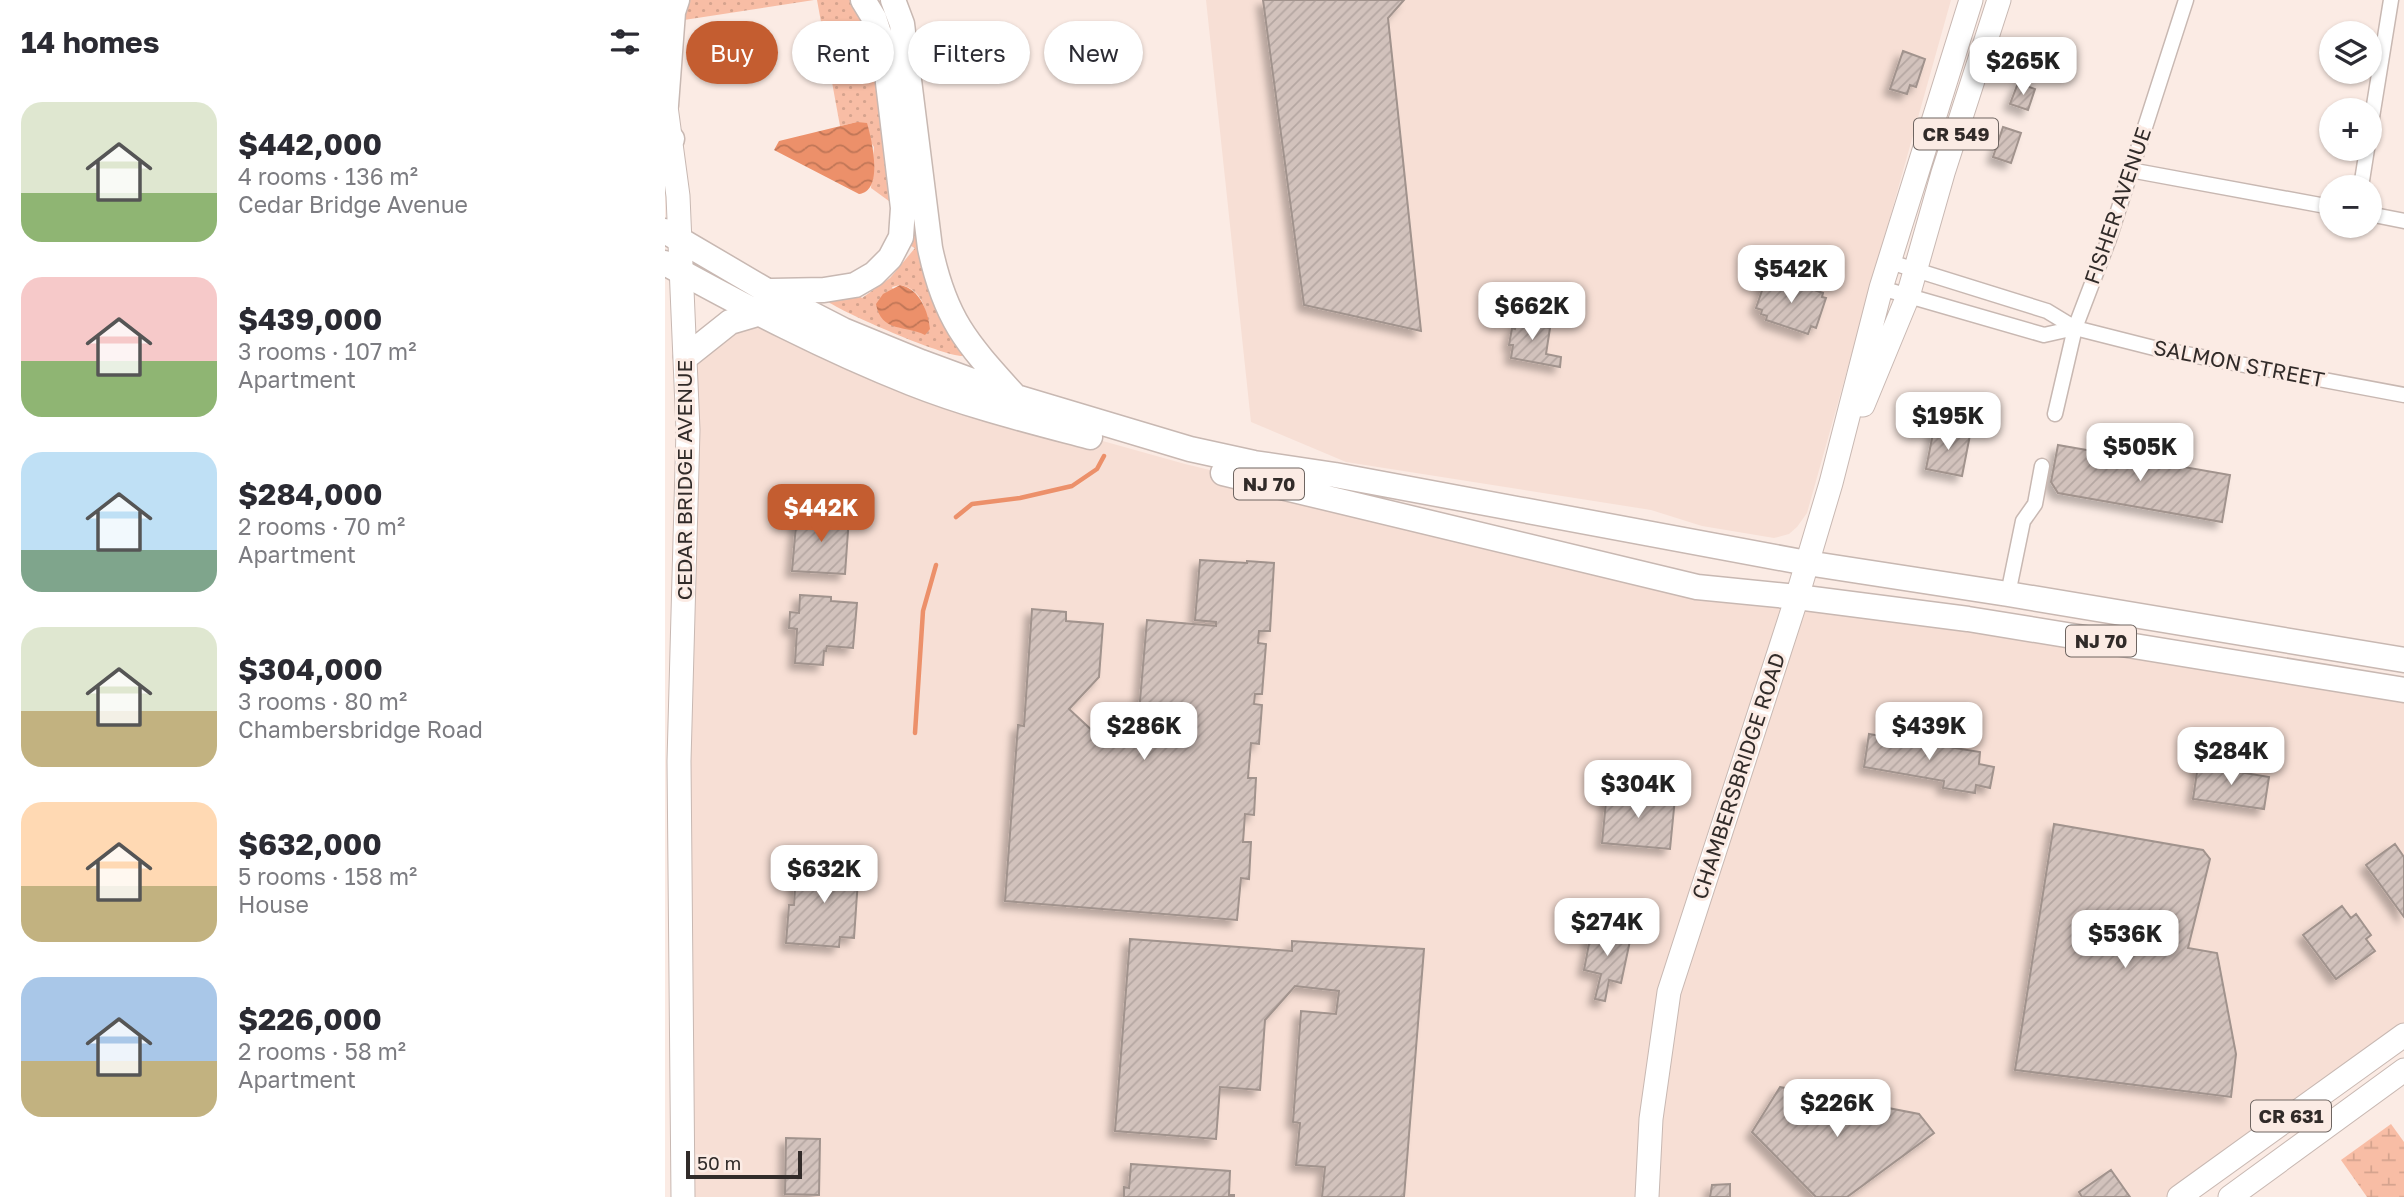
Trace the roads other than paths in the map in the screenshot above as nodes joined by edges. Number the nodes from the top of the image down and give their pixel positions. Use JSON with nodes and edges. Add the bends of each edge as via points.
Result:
{"nodes":[{"id":1,"x":677,"y":0,"type":"edge"},
{"id":2,"x":863,"y":0,"type":"edge"},
{"id":3,"x":893,"y":0,"type":"edge"},
{"id":4,"x":1971,"y":0,"type":"edge"},
{"id":5,"x":2000,"y":0,"type":"edge"},
{"id":6,"x":2186,"y":0,"type":"edge"},
{"id":7,"x":2391,"y":0,"type":"edge"},
{"id":8,"x":2375,"y":98,"type":"edge"},
{"id":9,"x":665,"y":99,"type":"edge"},
{"id":10,"x":666,"y":105,"type":"edge"},
{"id":11,"x":668,"y":143,"type":"edge"},
{"id":12,"x":2130,"y":170,"type":"junction"},
{"id":13,"x":2319,"y":205,"type":"edge"},
{"id":14,"x":2382,"y":217,"type":"edge"},
{"id":15,"x":2404,"y":221,"type":"edge"},
{"id":16,"x":673,"y":235,"type":"edge"},
{"id":17,"x":1890,"y":262,"type":"junction"},
{"id":18,"x":674,"y":268,"type":"edge"},
{"id":19,"x":1916,"y":269,"type":"junction"},
{"id":20,"x":1881,"y":288,"type":"junction"},
{"id":21,"x":769,"y":292,"type":"junction"},
{"id":22,"x":1908,"y":296,"type":"junction"},
{"id":23,"x":757,"y":314,"type":"junction"},
{"id":24,"x":2075,"y":328,"type":"junction"},
{"id":25,"x":686,"y":357,"type":"junction"},
{"id":26,"x":2404,"y":395,"type":"edge"},
{"id":27,"x":1016,"y":397,"type":"junction"},
{"id":28,"x":2055,"y":414,"type":"dead end"},
{"id":29,"x":2042,"y":466,"type":"dead end"},
{"id":30,"x":1831,"y":482,"type":"junction"},
{"id":31,"x":1807,"y":563,"type":"junction"},
{"id":32,"x":2008,"y":594,"type":"junction"},
{"id":33,"x":1797,"y":597,"type":"junction"},
{"id":34,"x":2404,"y":660,"type":"edge"},
{"id":35,"x":2404,"y":690,"type":"edge"},
{"id":36,"x":672,"y":761,"type":"edge"},
{"id":37,"x":2404,"y":1035,"type":"edge"},
{"id":38,"x":2404,"y":1070,"type":"edge"},
{"id":39,"x":674,"y":1092,"type":"edge"},
{"id":40,"x":2233,"y":1196,"type":"edge"},
{"id":41,"x":683,"y":1197,"type":"edge"},
{"id":42,"x":1647,"y":1197,"type":"edge"},
{"id":43,"x":2179,"y":1197,"type":"edge"}],
"edges":[{"from":1,"to":10,"type":"highway"},
{"from":2,"to":21,"type":"highway","via":[[884,49],[903,208],[901,236],[890,258],[855,285]]},
{"from":3,"to":27,"type":"highway","via":[[902,24],[936,275],[957,327]]},
{"from":4,"to":17,"type":"main road","name":"CHAMBERSBRIDGE ROAD","number":"CR 549"},
{"from":5,"to":19,"type":"main road","name":"CHAMBERSBRIDGE ROAD","number":"CR 549"},
{"from":6,"to":12,"type":"street","name":"FISHER AVENUE"},
{"from":7,"to":8,"type":"street"},
{"from":9,"to":10,"type":"main road","name":"CEDAR BRIDGE AVENUE"},
{"from":10,"to":11,"type":"main road","name":"CEDAR BRIDGE AVENUE"},
{"from":11,"to":16,"type":"main road","name":"CEDAR BRIDGE AVENUE"},
{"from":12,"to":13,"type":"street"},
{"from":12,"to":24,"type":"street","name":"FISHER AVENUE"},
{"from":14,"to":15,"type":"street"},
{"from":16,"to":18,"type":"main road","name":"CEDAR BRIDGE AVENUE"},
{"from":16,"to":21,"type":"highway","number":"NJ 70"},
{"from":17,"to":19,"type":"street","name":"SALMON STREET"},
{"from":17,"to":20,"type":"main road","name":"CHAMBERSBRIDGE ROAD","number":"CR 549"},
{"from":18,"to":23,"type":"highway","number":"NJ 70"},
{"from":18,"to":25,"type":"main road","name":"CEDAR BRIDGE AVENUE"},
{"from":19,"to":22,"type":"main road","name":"CHAMBERSBRIDGE ROAD","number":"CR 549"},
{"from":19,"to":24,"type":"street","name":"SALMON STREET","via":[[2047,311]]},
{"from":20,"to":22,"type":"street","name":"SALMON STREET"},
{"from":20,"to":30,"type":"main road","name":"CHAMBERSBRIDGE ROAD","number":"CR 549"},
{"from":21,"to":27,"type":"highway","number":"NJ 70","via":[[843,330]]},
{"from":22,"to":24,"type":"street","name":"SALMON STREET","via":[[2044,335]]},
{"from":22,"to":30,"type":"main road","name":"CHAMBERSBRIDGE ROAD","number":"CR 549"},
{"from":23,"to":25,"type":"highway","via":[[730,322]]},
{"from":23,"to":33,"type":"highway","number":"NJ 70","via":[[913,384],[1158,456],[1697,587]]},
{"from":24,"to":26,"type":"street","name":"SALMON STREET","via":[[2154,348]]},
{"from":24,"to":28,"type":"street","name":"FISHER AVENUE"},
{"from":25,"to":36,"type":"main road","name":"CEDAR BRIDGE AVENUE","via":[[687,467]]},
{"from":27,"to":31,"type":"highway","number":"NJ 70","via":[[1190,449],[1254,463]]},
{"from":29,"to":32,"type":"street","via":[[2035,504],[2023,521]]},
{"from":30,"to":31,"type":"main road","name":"CHAMBERSBRIDGE ROAD","number":"CR 549"},
{"from":31,"to":32,"type":"highway","number":"NJ 70"},
{"from":31,"to":33,"type":"main road","name":"CHAMBERSBRIDGE ROAD","number":"CR 549"},
{"from":32,"to":34,"type":"highway","number":"NJ 70"},
{"from":33,"to":35,"type":"highway","number":"NJ 70","via":[[2013,626]]},
{"from":33,"to":42,"type":"main road","name":"CHAMBERSBRIDGE ROAD","number":"CR 549","via":[[1669,992],[1651,1119]]},
{"from":36,"to":39,"type":"main road","name":"CEDAR BRIDGE AVENUE"},
{"from":37,"to":43,"type":"main road","number":"CR 631"},
{"from":38,"to":40,"type":"main road","number":"CR 631"},
{"from":39,"to":41,"type":"main road","name":"CEDAR BRIDGE AVENUE"}]}
